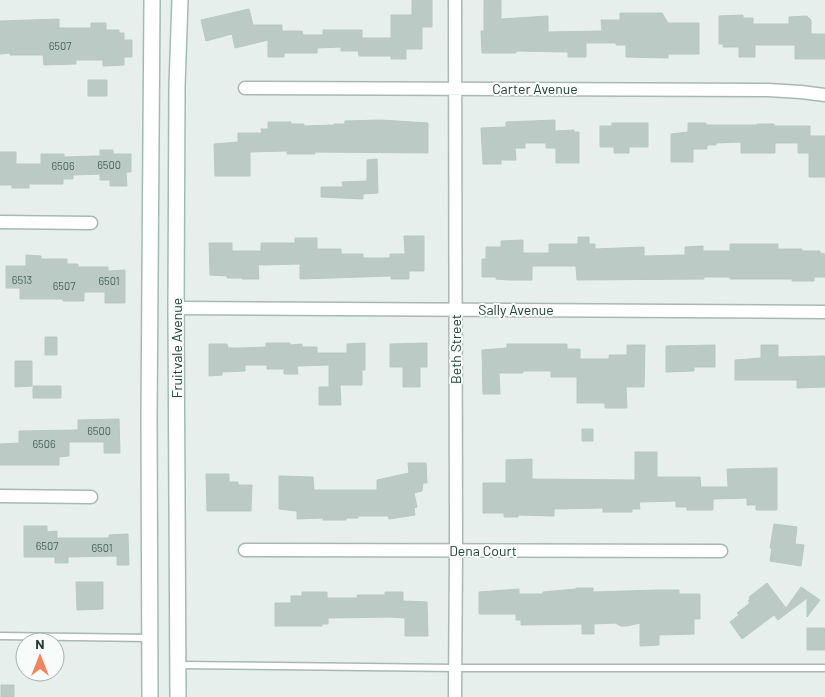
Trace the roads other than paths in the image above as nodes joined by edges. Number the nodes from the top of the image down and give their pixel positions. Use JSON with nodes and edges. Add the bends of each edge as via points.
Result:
{"nodes":[{"id":1,"x":152,"y":0,"type":"edge"},
{"id":2,"x":180,"y":0,"type":"edge"},
{"id":3,"x":455,"y":0,"type":"edge"},
{"id":4,"x":245,"y":88,"type":"dead end"},
{"id":5,"x":455,"y":88,"type":"junction"},
{"id":6,"x":825,"y":95,"type":"edge"},
{"id":7,"x":0,"y":222,"type":"edge"},
{"id":8,"x":91,"y":222,"type":"dead end"},
{"id":9,"x":176,"y":308,"type":"junction"},
{"id":10,"x":456,"y":310,"type":"junction"},
{"id":11,"x":825,"y":312,"type":"edge"},
{"id":12,"x":0,"y":496,"type":"edge"},
{"id":13,"x":91,"y":497,"type":"dead end"},
{"id":14,"x":245,"y":550,"type":"dead end"},
{"id":15,"x":456,"y":550,"type":"junction"},
{"id":16,"x":721,"y":551,"type":"dead end"},
{"id":17,"x":0,"y":636,"type":"edge"},
{"id":18,"x":150,"y":638,"type":"junction"},
{"id":19,"x":178,"y":665,"type":"junction"},
{"id":20,"x":455,"y":668,"type":"junction"},
{"id":21,"x":825,"y":668,"type":"edge"},
{"id":22,"x":150,"y":697,"type":"edge"},
{"id":23,"x":178,"y":697,"type":"edge"},
{"id":24,"x":455,"y":697,"type":"edge"}],
"edges":[{"from":1,"to":18,"type":"main road","name":"Fruitvale Avenue"},
{"from":2,"to":9,"type":"main road","name":"Fruitvale Avenue"},
{"from":3,"to":5,"type":"street","name":"Beth Street"},
{"from":4,"to":5,"type":"street","name":"Carter Avenue"},
{"from":5,"to":6,"type":"street","name":"Carter Avenue","via":[[768,90]]},
{"from":5,"to":10,"type":"street","name":"Beth Street"},
{"from":7,"to":8,"type":"street"},
{"from":9,"to":10,"type":"street","name":"Sally Avenue"},
{"from":9,"to":19,"type":"main road","name":"Fruitvale Avenue"},
{"from":10,"to":11,"type":"street","name":"Sally Avenue"},
{"from":10,"to":15,"type":"street","name":"Beth Street"},
{"from":12,"to":13,"type":"street"},
{"from":14,"to":15,"type":"street","name":"Dena Court"},
{"from":15,"to":16,"type":"street","name":"Dena Court"},
{"from":15,"to":20,"type":"street","name":"Beth Street"},
{"from":17,"to":18,"type":"lane"},
{"from":18,"to":22,"type":"main road","name":"Fruitvale Avenue"},
{"from":19,"to":20,"type":"lane"},
{"from":19,"to":23,"type":"main road","name":"Fruitvale Avenue"},
{"from":20,"to":21,"type":"lane"},
{"from":20,"to":24,"type":"street","name":"Beth Street"}]}
